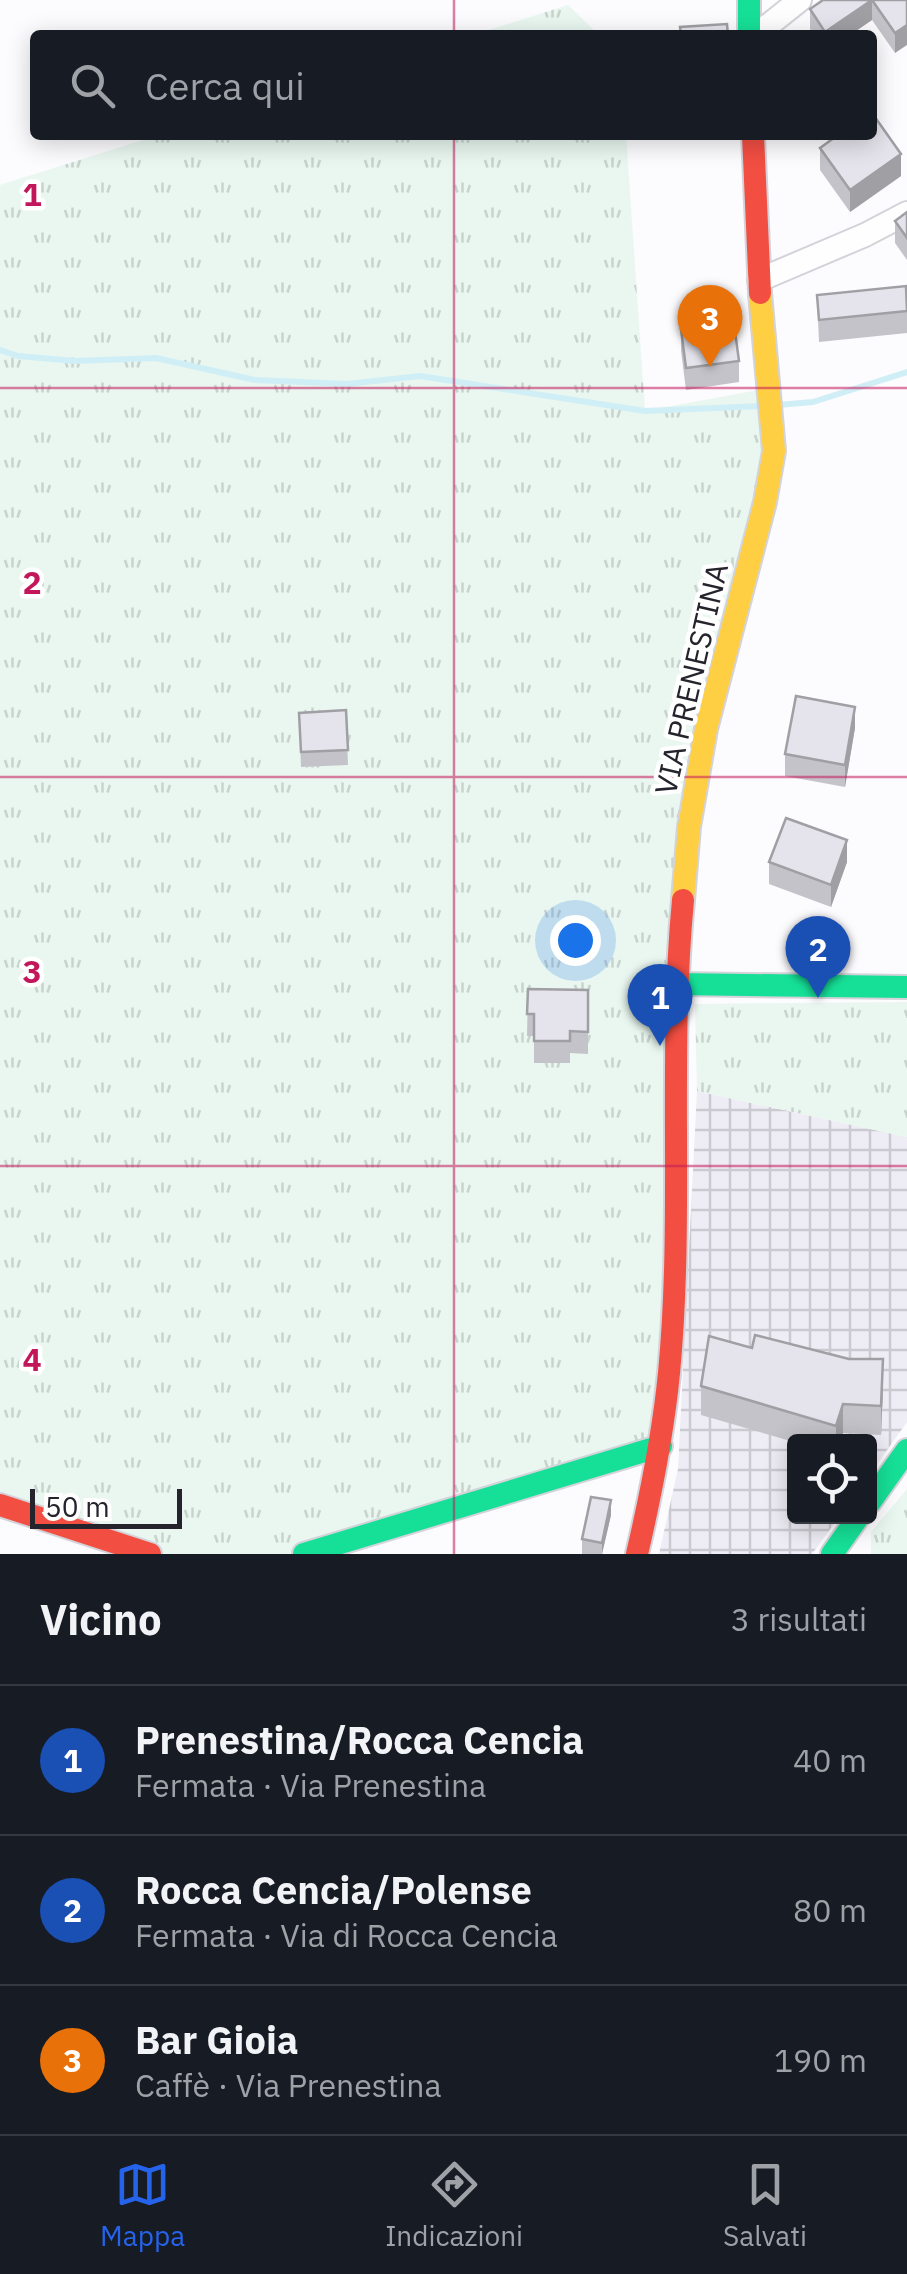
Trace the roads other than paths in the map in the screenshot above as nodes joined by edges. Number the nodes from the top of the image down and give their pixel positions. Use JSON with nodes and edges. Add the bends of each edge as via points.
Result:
{"nodes":[{"id":1,"x":749,"y":0,"type":"edge"},
{"id":2,"x":800,"y":0,"type":"edge"},
{"id":3,"x":748,"y":30,"type":"edge"},
{"id":4,"x":762,"y":30,"type":"edge"},
{"id":5,"x":753,"y":140,"type":"edge"},
{"id":6,"x":907,"y":212,"type":"edge"},
{"id":7,"x":759,"y":280,"type":"junction"},
{"id":8,"x":675,"y":984,"type":"junction"},
{"id":9,"x":907,"y":987,"type":"edge"},
{"id":10,"x":661,"y":1446,"type":"junction"},
{"id":11,"x":907,"y":1450,"type":"edge"},
{"id":12,"x":877,"y":1492,"type":"edge"},
{"id":13,"x":0,"y":1505,"type":"edge"},
{"id":14,"x":853,"y":1524,"type":"edge"},
{"id":15,"x":150,"y":1554,"type":"edge"},
{"id":16,"x":304,"y":1554,"type":"edge"},
{"id":17,"x":637,"y":1554,"type":"edge"},
{"id":18,"x":832,"y":1554,"type":"edge"}],
"edges":[{"from":1,"to":3,"type":"main road"},
{"from":2,"to":4,"type":"street"},
{"from":5,"to":7,"type":"main road","name":"VIA PRENESTINA"},
{"from":6,"to":7,"type":"street"},
{"from":7,"to":8,"type":"main road","name":"VIA PRENESTINA","via":[[775,435],[766,502],[696,777]]},
{"from":8,"to":9,"type":"main road"},
{"from":8,"to":10,"type":"main road","name":"VIA PRENESTINA","via":[[676,1244]]},
{"from":10,"to":16,"type":"main road"},
{"from":10,"to":17,"type":"main road","name":"VIA PRENESTINA"},
{"from":11,"to":12,"type":"main road"},
{"from":13,"to":15,"type":"main road"},
{"from":14,"to":18,"type":"main road"}]}
